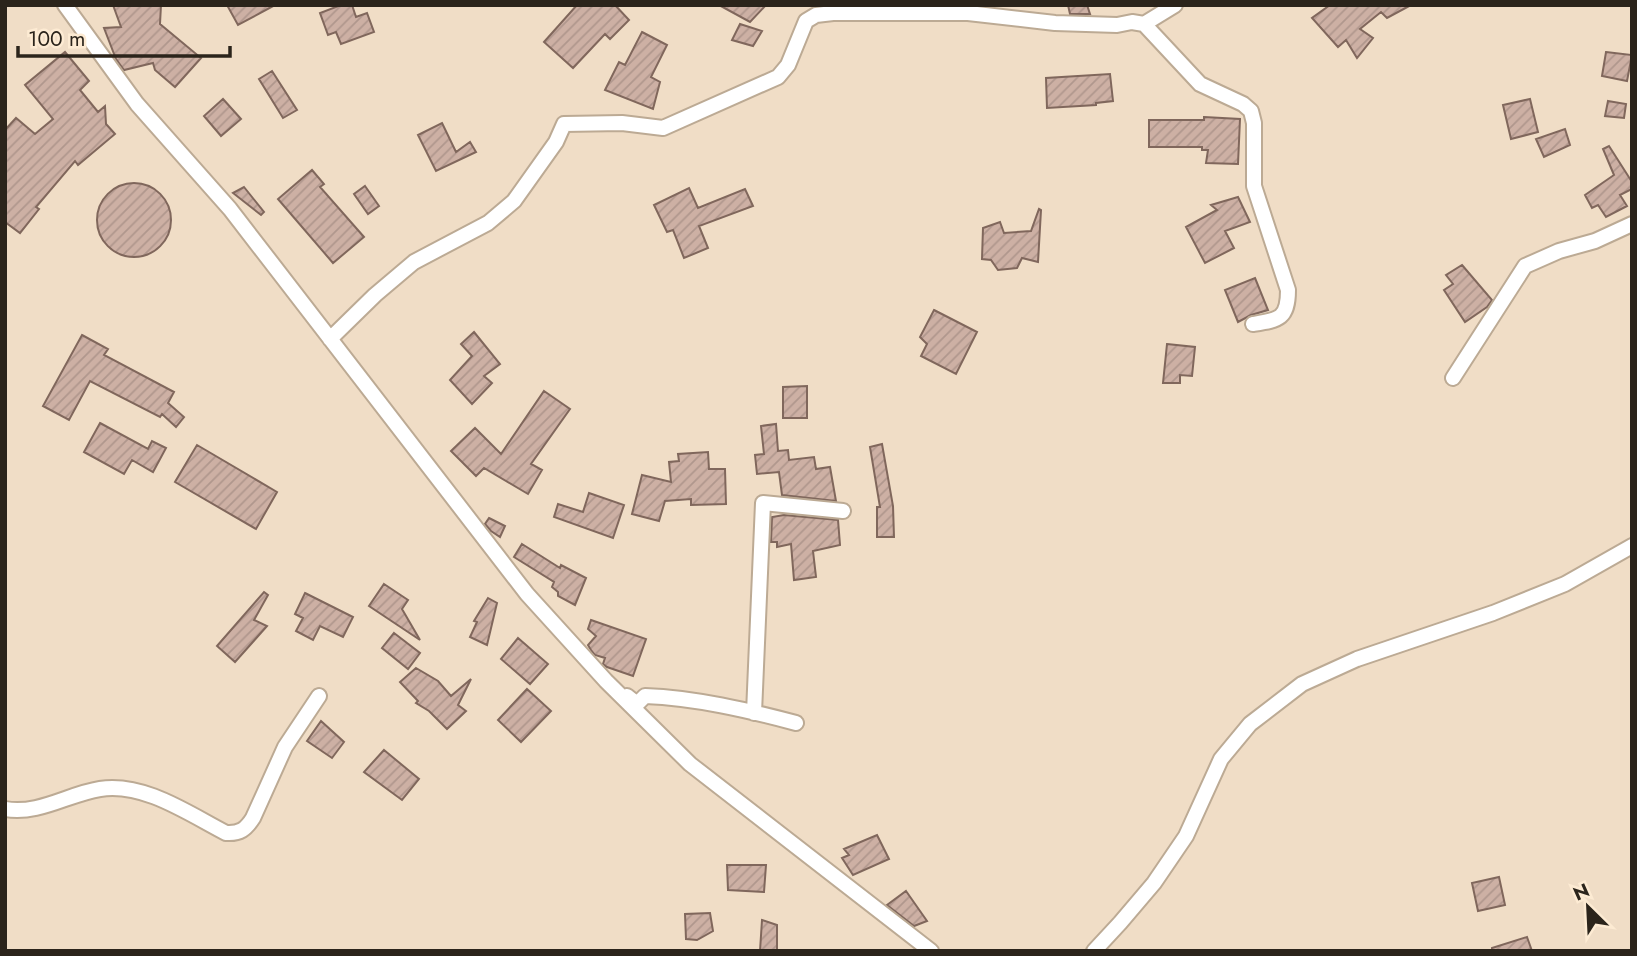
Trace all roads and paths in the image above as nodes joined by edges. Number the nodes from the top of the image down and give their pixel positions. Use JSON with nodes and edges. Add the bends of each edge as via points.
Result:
{"nodes":[{"id":1,"x":65,"y":5,"type":"edge"},
{"id":2,"x":1175,"y":5,"type":"edge"},
{"id":3,"x":1144,"y":24,"type":"junction"},
{"id":4,"x":1632,"y":224,"type":"edge"},
{"id":5,"x":1253,"y":324,"type":"dead end"},
{"id":6,"x":330,"y":339,"type":"junction"},
{"id":7,"x":1453,"y":378,"type":"dead end"},
{"id":8,"x":843,"y":511,"type":"dead end"},
{"id":9,"x":1632,"y":547,"type":"edge"},
{"id":10,"x":606,"y":681,"type":"junction"},
{"id":11,"x":319,"y":696,"type":"dead end"},
{"id":12,"x":754,"y":713,"type":"junction"},
{"id":13,"x":796,"y":723,"type":"dead end"},
{"id":14,"x":5,"y":810,"type":"edge"},
{"id":15,"x":931,"y":951,"type":"edge"},
{"id":16,"x":1094,"y":951,"type":"edge"}],
"edges":[{"from":1,"to":6,"type":"street","via":[[137,104],[230,209]]},
{"from":2,"to":3,"type":"street"},
{"from":3,"to":5,"type":"street","via":[[1190,76],[1251,111],[1254,186],[1289,290],[1284,314]]},
{"from":3,"to":6,"type":"street","via":[[1055,23],[968,13],[816,15],[806,21],[788,65],[778,77],[663,128],[564,124],[514,201],[488,223],[414,262]]},
{"from":4,"to":7,"type":"street","via":[[1525,266]]},
{"from":6,"to":10,"type":"street","via":[[527,594]]},
{"from":8,"to":12,"type":"street","via":[[763,503]]},
{"from":9,"to":16,"type":"street","via":[[1565,584],[1357,659],[1302,684],[1250,724],[1221,759],[1186,836],[1154,883]]},
{"from":10,"to":12,"type":"street","via":[[637,704],[645,695]]},
{"from":10,"to":15,"type":"street","via":[[690,764]]},
{"from":11,"to":14,"type":"street","via":[[285,747],[247,828],[236,834],[149,795],[119,788],[98,789],[39,808]]},
{"from":12,"to":13,"type":"street"}]}
